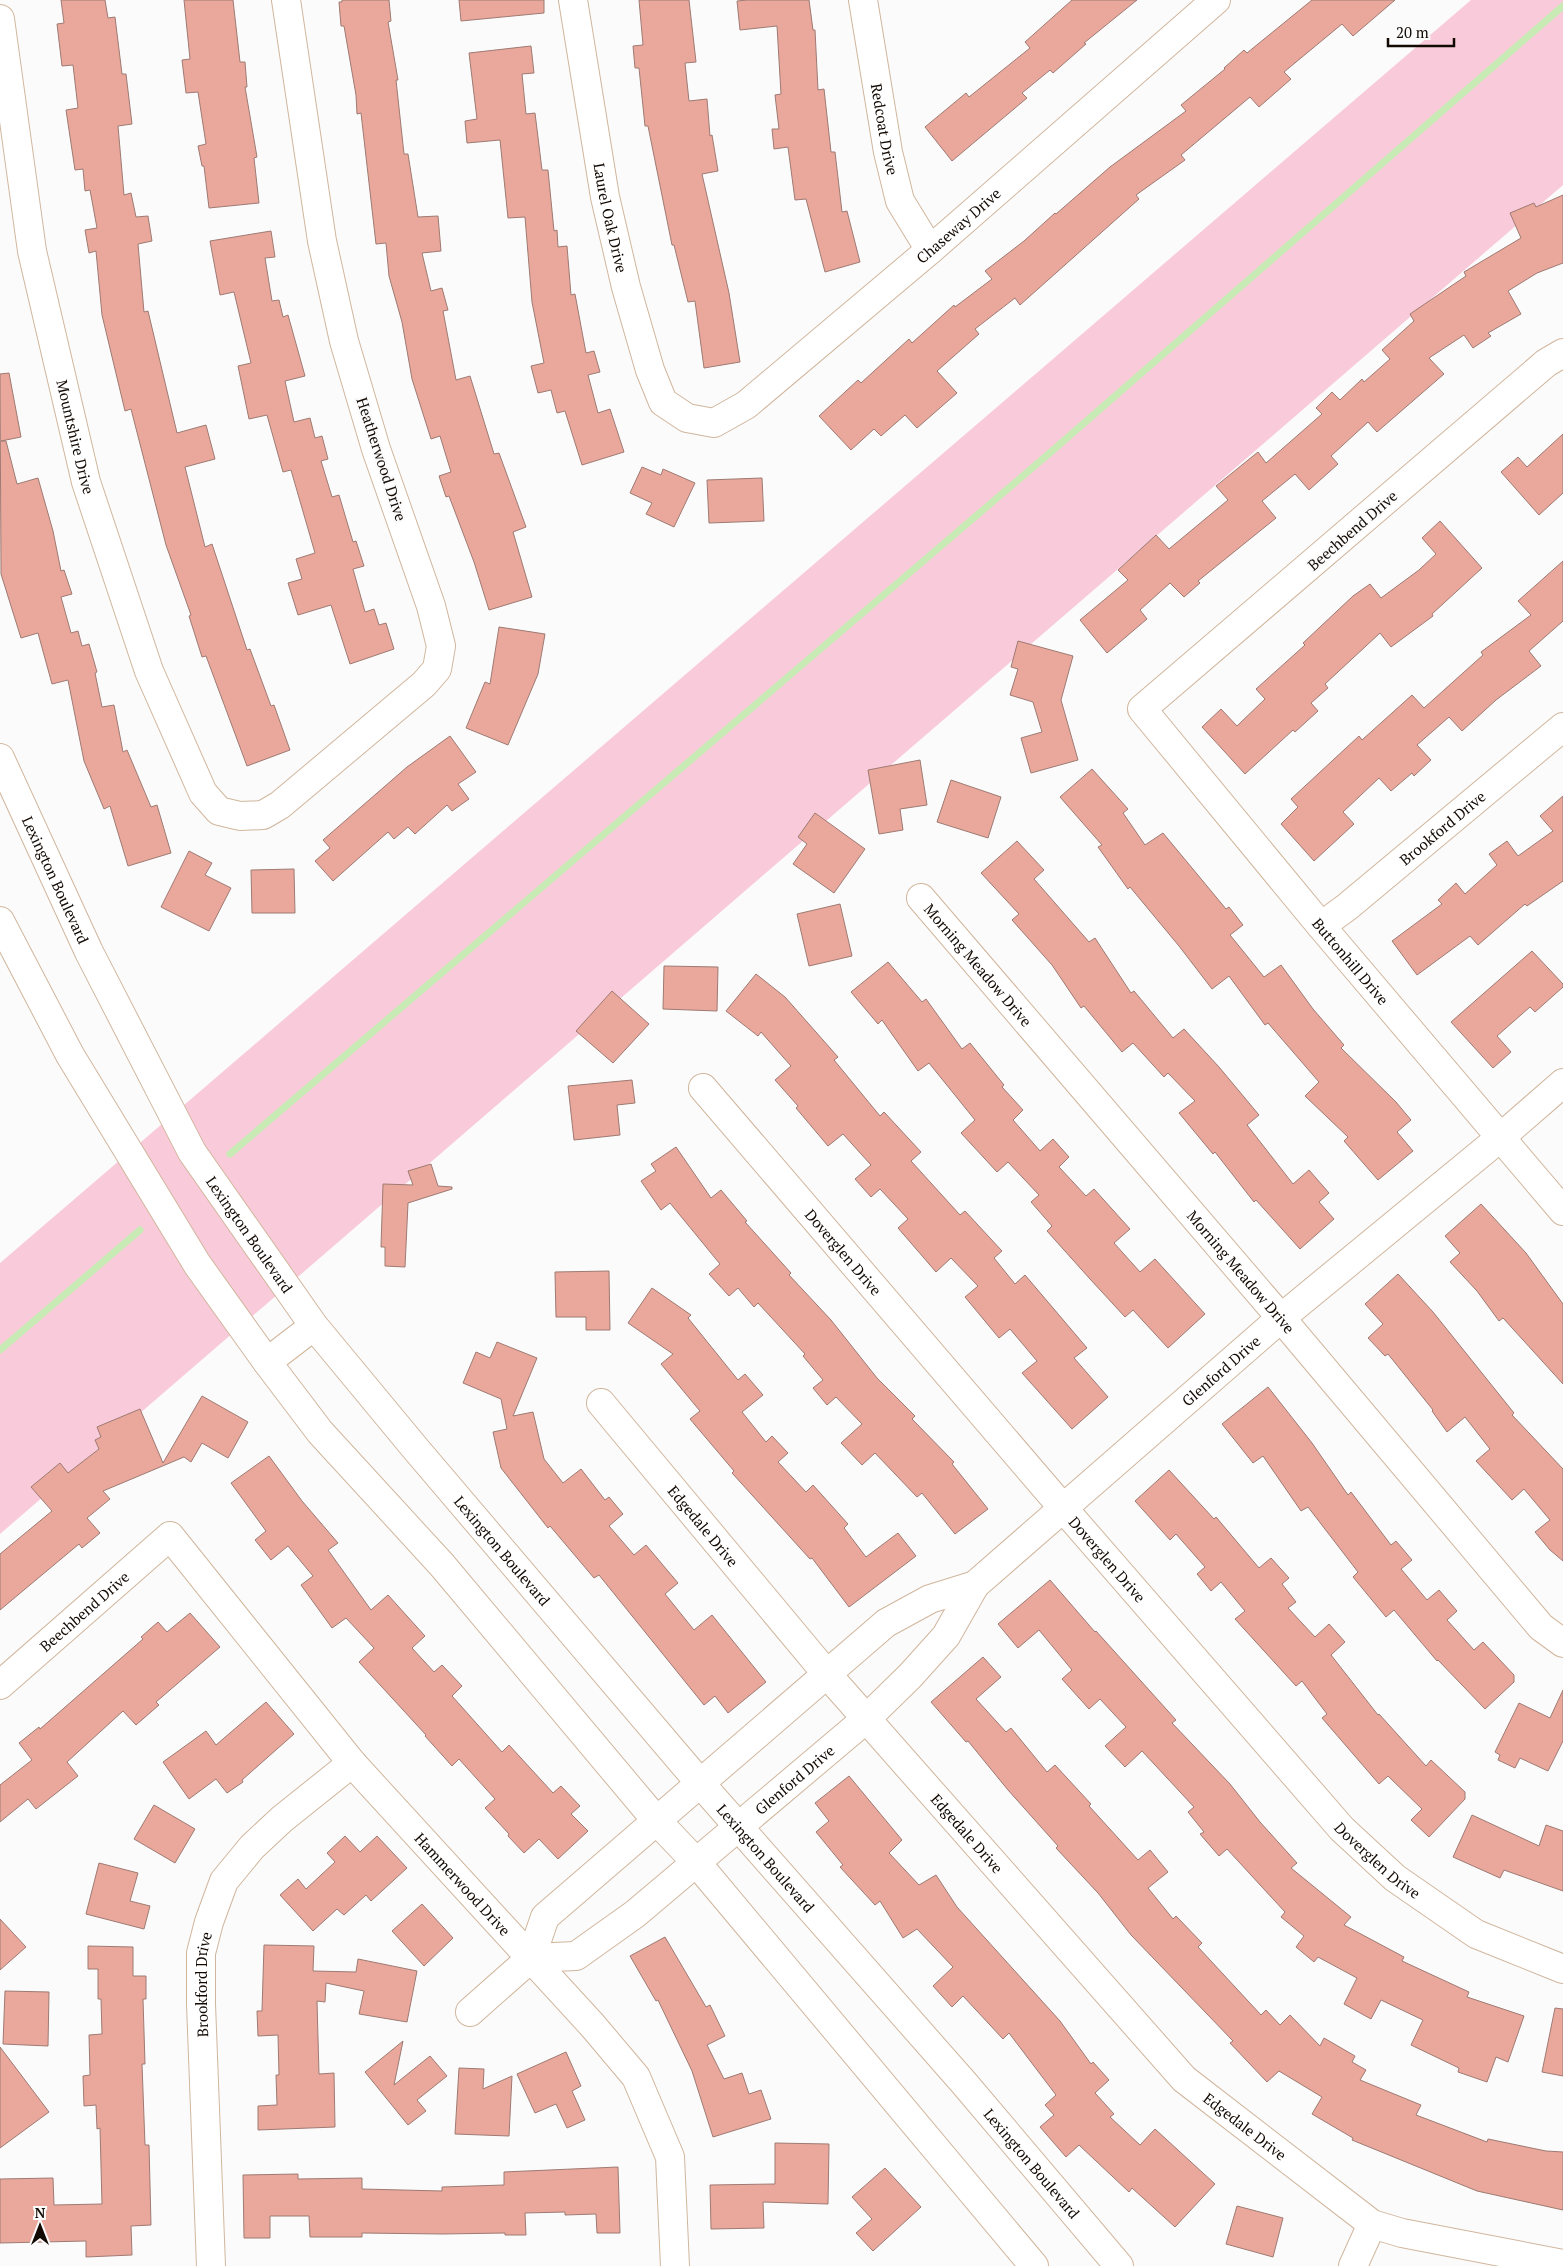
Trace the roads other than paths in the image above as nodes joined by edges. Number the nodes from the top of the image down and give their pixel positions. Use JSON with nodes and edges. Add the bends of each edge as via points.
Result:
{"nodes":[{"id":1,"x":286,"y":0,"type":"edge"},
{"id":2,"x":573,"y":0,"type":"edge"},
{"id":3,"x":863,"y":0,"type":"edge"},
{"id":4,"x":1216,"y":0,"type":"edge"},
{"id":5,"x":0,"y":19,"type":"edge"},
{"id":6,"x":930,"y":250,"type":"junction"},
{"id":7,"x":1563,"y":353,"type":"edge"},
{"id":8,"x":687,"y":418,"type":"joint"},
{"id":9,"x":1142,"y":709,"type":"joint"},
{"id":10,"x":1563,"y":727,"type":"edge"},
{"id":11,"x":0,"y":758,"type":"edge"},
{"id":12,"x":240,"y":816,"type":"joint"},
{"id":13,"x":921,"y":898,"type":"dead end"},
{"id":14,"x":0,"y":921,"type":"edge"},
{"id":15,"x":1321,"y":926,"type":"junction"},
{"id":16,"x":1563,"y":1083,"type":"edge"},
{"id":17,"x":703,"y":1088,"type":"dead end"},
{"id":18,"x":1501,"y":1137,"type":"junction"},
{"id":19,"x":1563,"y":1211,"type":"edge"},
{"id":20,"x":1281,"y":1318,"type":"junction"},
{"id":21,"x":314,"y":1326,"type":"junction"},
{"id":22,"x":266,"y":1362,"type":"junction"},
{"id":23,"x":600,"y":1403,"type":"dead end"},
{"id":24,"x":1063,"y":1508,"type":"junction"},
{"id":25,"x":170,"y":1536,"type":"joint"},
{"id":26,"x":975,"y":1585,"type":"junction"},
{"id":27,"x":1563,"y":1643,"type":"edge"},
{"id":28,"x":826,"y":1673,"type":"junction"},
{"id":29,"x":0,"y":1685,"type":"edge"},
{"id":30,"x":866,"y":1719,"type":"junction"},
{"id":31,"x":352,"y":1763,"type":"junction"},
{"id":32,"x":700,"y":1783,"type":"junction"},
{"id":33,"x":656,"y":1820,"type":"junction"},
{"id":34,"x":739,"y":1826,"type":"junction"},
{"id":35,"x":696,"y":1862,"type":"junction"},
{"id":36,"x":531,"y":1958,"type":"junction"},
{"id":37,"x":1563,"y":1969,"type":"edge"},
{"id":38,"x":470,"y":2012,"type":"dead end"},
{"id":39,"x":1372,"y":2224,"type":"junction"},
{"id":40,"x":1563,"y":2264,"type":"edge"},
{"id":41,"x":211,"y":2266,"type":"edge"},
{"id":42,"x":675,"y":2266,"type":"edge"},
{"id":43,"x":1034,"y":2266,"type":"edge"},
{"id":44,"x":1119,"y":2266,"type":"edge"},
{"id":45,"x":1353,"y":2266,"type":"edge"}],
"edges":[{"from":1,"to":12,"type":"street","name":"Heatherwood Drive","via":[[322,241],[344,340],[376,449],[432,606],[441,646],[437,669],[424,684],[280,805],[263,815]]},
{"from":2,"to":8,"type":"street","name":"Laurel Oak Drive","via":[[605,197],[626,286],[650,370],[663,402]]},
{"from":3,"to":6,"type":"street","name":"Redcoat Drive","via":[[888,152],[900,201]]},
{"from":4,"to":6,"type":"street","name":"Chaseway Drive"},
{"from":5,"to":12,"type":"street","name":"Mountshire Drive","via":[[32,251],[86,482],[148,671],[203,793],[219,811]]},
{"from":6,"to":8,"type":"street","name":"Chaseway Drive","via":[[746,405],[714,423]]},
{"from":7,"to":9,"type":"street","name":"Beechbend Drive","via":[[1546,364]]},
{"from":9,"to":15,"type":"street","name":"Buttonhill Drive"},
{"from":10,"to":15,"type":"street","name":"Brookford Drive"},
{"from":11,"to":21,"type":"street","name":"Lexington Boulevard","via":[[89,952],[192,1152]]},
{"from":13,"to":20,"type":"street","name":"Morning Meadow Drive"},
{"from":14,"to":22,"type":"street","via":[[70,1055],[197,1264]]},
{"from":15,"to":18,"type":"street","name":"Buttonhill Drive"},
{"from":16,"to":18,"type":"street","name":"Glenford Drive"},
{"from":17,"to":24,"type":"street","name":"Doverglen Drive"},
{"from":18,"to":19,"type":"street","name":"Buttonhill Drive"},
{"from":18,"to":20,"type":"street","name":"Glenford Drive"},
{"from":20,"to":24,"type":"street","name":"Glenford Drive"},
{"from":20,"to":27,"type":"street","name":"Morning Meadow Drive","via":[[1541,1627]]},
{"from":21,"to":22,"type":"street"},
{"from":21,"to":32,"type":"street","name":"Lexington Boulevard"},
{"from":22,"to":33,"type":"street","via":[[320,1432],[442,1565]]},
{"from":23,"to":28,"type":"street","name":"Edgedale Drive"},
{"from":24,"to":26,"type":"street","name":"Glenford Drive"},
{"from":24,"to":37,"type":"street","name":"Doverglen Drive","via":[[1342,1829],[1395,1878],[1476,1934]]},
{"from":25,"to":29,"type":"street","name":"Beechbend Drive"},
{"from":25,"to":31,"type":"street","name":"Hammerwood Drive"},
{"from":26,"to":28,"type":"street","name":"Glenford Drive","via":[[930,1599],[886,1623]]},
{"from":26,"to":30,"type":"street","name":"Glenford Drive","via":[[946,1636]]},
{"from":28,"to":30,"type":"street","name":"Edgedale Drive"},
{"from":28,"to":32,"type":"street","name":"Glenford Drive"},
{"from":30,"to":34,"type":"street","name":"Glenford Drive"},
{"from":30,"to":39,"type":"street","name":"Edgedale Drive","via":[[1184,2079]]},
{"from":31,"to":36,"type":"street","name":"Hammerwood Drive"},
{"from":31,"to":41,"type":"street","name":"Brookford Drive","via":[[282,1818],[252,1847],[224,1882],[209,1922],[201,1953],[201,2004]]},
{"from":32,"to":33,"type":"street","name":"Glenford Drive"},
{"from":32,"to":34,"type":"street","name":"Lexington Boulevard"},
{"from":33,"to":35,"type":"street"},
{"from":33,"to":36,"type":"street","name":"Glenford Drive","via":[[545,1917]]},
{"from":34,"to":35,"type":"street","name":"Glenford Drive"},
{"from":34,"to":44,"type":"street","name":"Lexington Boulevard"},
{"from":35,"to":36,"type":"street","name":"Glenford Drive","via":[[634,1914],[576,1956]]},
{"from":35,"to":43,"type":"street"},
{"from":36,"to":38,"type":"street","name":"Glenford Drive"},
{"from":36,"to":42,"type":"street","name":"Hammerwood Drive","via":[[636,2077],[670,2157]]},
{"from":39,"to":40,"type":"street","name":"Edgedale Drive","via":[[1402,2233]]},
{"from":39,"to":45,"type":"street"}]}
